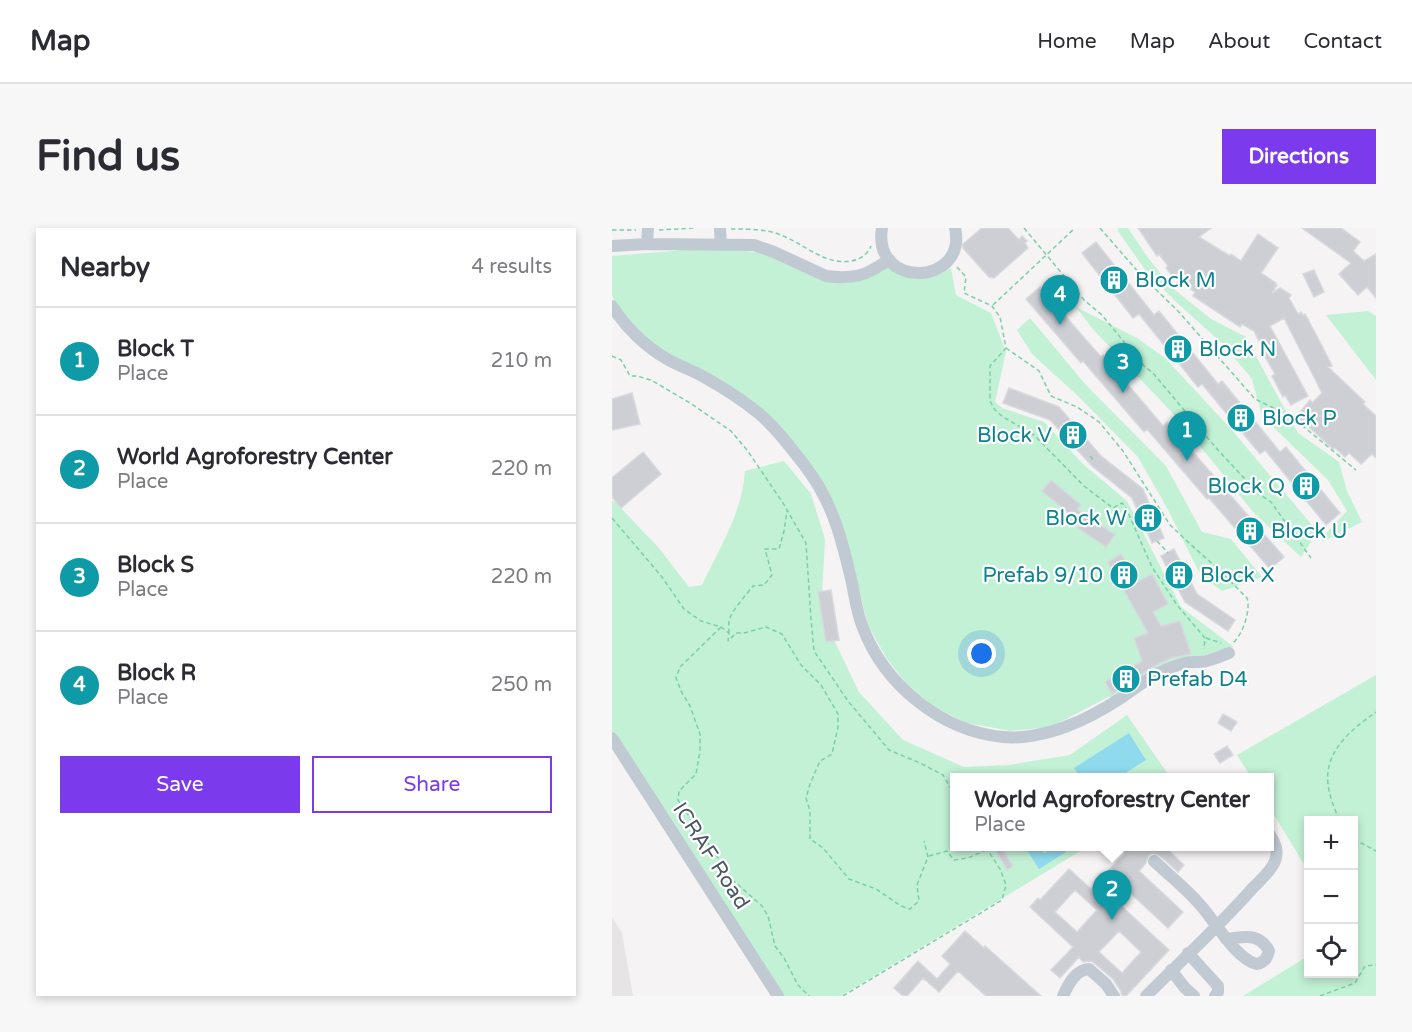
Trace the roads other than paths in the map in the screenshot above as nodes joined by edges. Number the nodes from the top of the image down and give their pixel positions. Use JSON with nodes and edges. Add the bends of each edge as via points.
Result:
{"nodes":[{"id":1,"x":882,"y":228,"type":"edge"},
{"id":2,"x":955,"y":228,"type":"edge"},
{"id":3,"x":649,"y":229,"type":"edge"},
{"id":4,"x":720,"y":229,"type":"edge"},
{"id":5,"x":647,"y":244,"type":"junction"},
{"id":6,"x":721,"y":244,"type":"junction"},
{"id":7,"x":612,"y":246,"type":"edge"},
{"id":8,"x":890,"y":260,"type":"junction"},
{"id":9,"x":612,"y":306,"type":"edge"},
{"id":10,"x":1227,"y":648,"type":"road end"},
{"id":11,"x":612,"y":738,"type":"edge"},
{"id":12,"x":1274,"y":844,"type":"edge"},
{"id":13,"x":1154,"y":861,"type":"dead end"},
{"id":14,"x":1217,"y":925,"type":"junction"},
{"id":15,"x":1226,"y":939,"type":"dead end"},
{"id":16,"x":1188,"y":953,"type":"junction"},
{"id":17,"x":1171,"y":970,"type":"junction"},
{"id":18,"x":778,"y":996,"type":"edge"},
{"id":19,"x":1063,"y":996,"type":"edge"},
{"id":20,"x":1114,"y":996,"type":"edge"},
{"id":21,"x":1146,"y":996,"type":"edge"},
{"id":22,"x":1194,"y":996,"type":"edge"},
{"id":23,"x":1215,"y":996,"type":"edge"}],
"edges":[{"from":1,"to":8,"type":"lane","via":[[882,245]]},
{"from":2,"to":8,"type":"lane","via":[[951,254],[937,269],[917,274]]},
{"from":3,"to":5,"type":"lane"},
{"from":4,"to":6,"type":"lane"},
{"from":5,"to":6,"type":"lane"},
{"from":5,"to":7,"type":"lane"},
{"from":6,"to":8,"type":"lane","via":[[763,247],[835,277],[870,272]]},
{"from":9,"to":10,"type":"lane","via":[[644,343],[758,413],[806,467],[827,500],[840,535],[871,647],[897,682],[935,714],[957,725],[1004,738],[1032,736],[1077,722],[1165,669],[1207,661]]},
{"from":11,"to":18,"type":"lane","name":"ICRAF Road"},
{"from":12,"to":14,"type":"lane","via":[[1274,864]]},
{"from":13,"to":14,"type":"lane","via":[[1185,888]]},
{"from":14,"to":15,"type":"lane"},
{"from":14,"to":16,"type":"lane"},
{"from":16,"to":17,"type":"lane"},
{"from":16,"to":23,"type":"lane","via":[[1218,986]]},
{"from":17,"to":21,"type":"lane"},
{"from":17,"to":22,"type":"lane"},
{"from":19,"to":20,"type":"lane","via":[[1083,969],[1089,969]]}]}
